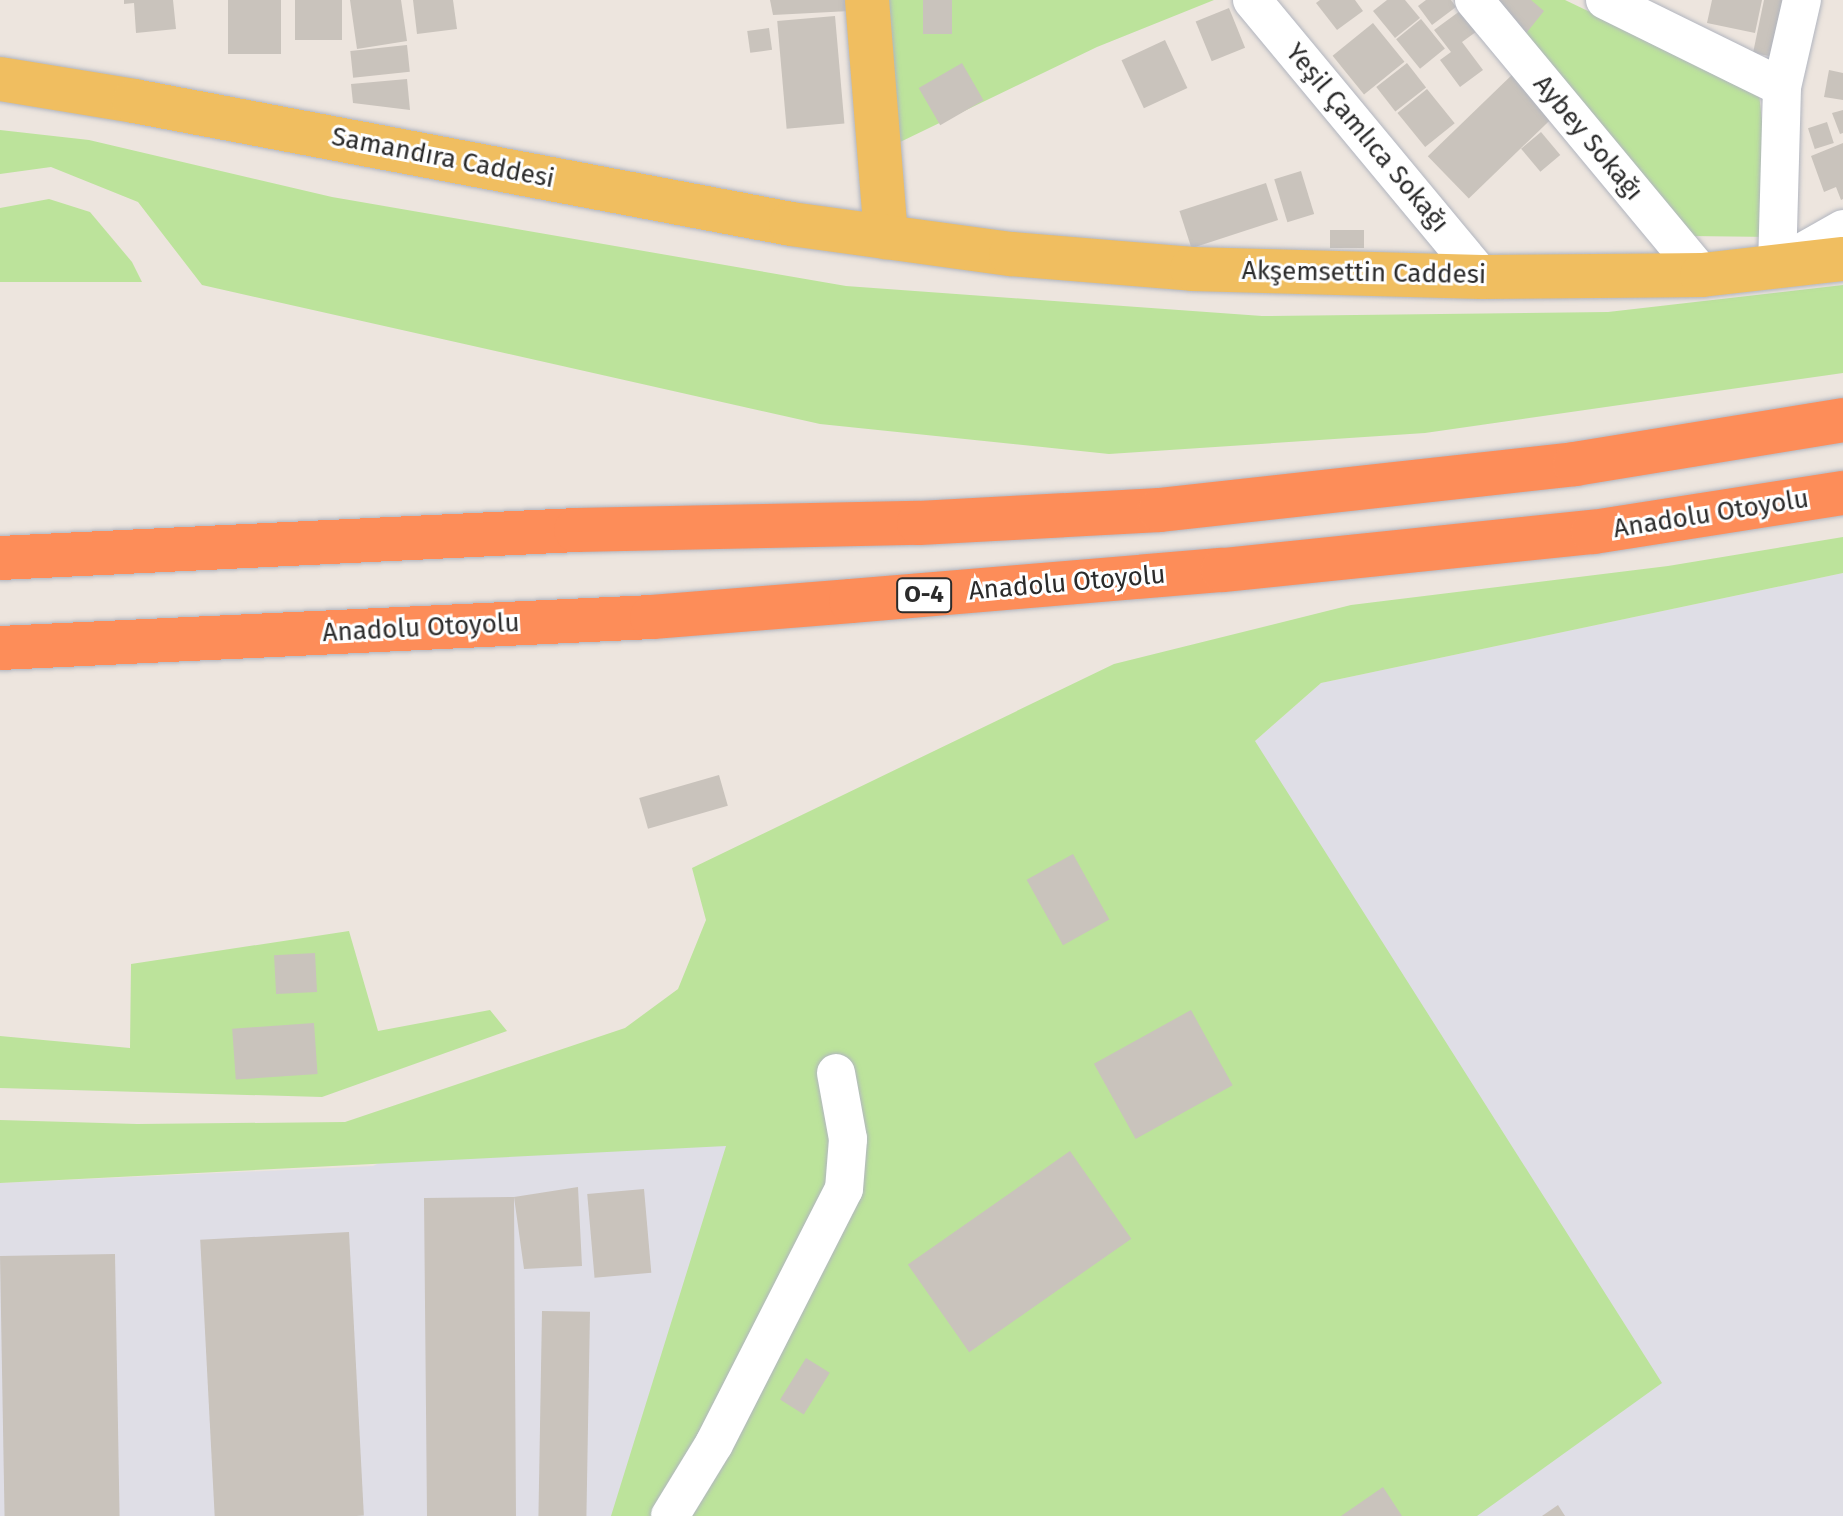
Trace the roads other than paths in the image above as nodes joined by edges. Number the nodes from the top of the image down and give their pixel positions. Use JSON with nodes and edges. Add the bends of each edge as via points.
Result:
{"nodes":[{"id":1,"x":867,"y":0,"type":"edge"},
{"id":2,"x":1252,"y":0,"type":"edge"},
{"id":3,"x":1474,"y":0,"type":"edge"},
{"id":4,"x":1605,"y":0,"type":"edge"},
{"id":5,"x":1802,"y":0,"type":"edge"},
{"id":6,"x":0,"y":79,"type":"edge"},
{"id":7,"x":1782,"y":87,"type":"junction"},
{"id":8,"x":1843,"y":229,"type":"edge"},
{"id":9,"x":886,"y":237,"type":"junction"},
{"id":10,"x":1843,"y":259,"type":"edge"},
{"id":11,"x":1777,"y":267,"type":"junction"},
{"id":12,"x":1702,"y":275,"type":"junction"},
{"id":13,"x":1482,"y":277,"type":"junction"},
{"id":14,"x":1843,"y":420,"type":"edge"},
{"id":15,"x":1843,"y":493,"type":"edge"},
{"id":16,"x":0,"y":558,"type":"edge"},
{"id":17,"x":0,"y":648,"type":"edge"},
{"id":18,"x":836,"y":1073,"type":"dead end"},
{"id":19,"x":670,"y":1516,"type":"edge"}],
"edges":[{"from":1,"to":9,"type":"main road"},
{"from":2,"to":13,"type":"street","name":"Yeşil Çamlıca Sokağı"},
{"from":3,"to":12,"type":"street","name":"Aybey Sokağı"},
{"from":4,"to":7,"type":"street"},
{"from":5,"to":7,"type":"street"},
{"from":6,"to":9,"type":"main road","name":"Samandıra Caddesi"},
{"from":7,"to":11,"type":"street"},
{"from":8,"to":11,"type":"street"},
{"from":9,"to":13,"type":"main road","name":"Akşemsettin Caddesi","via":[[1192,269]]},
{"from":10,"to":11,"type":"main road","name":"Akşemsettin Caddesi"},
{"from":11,"to":12,"type":"main road","name":"Akşemsettin Caddesi"},
{"from":12,"to":13,"type":"main road","name":"Akşemsettin Caddesi"},
{"from":14,"to":16,"type":"highway","via":[[1575,464],[1160,510],[919,523],[576,530]]},
{"from":15,"to":17,"type":"highway","name":"Anadolu Otoyolu","number":"O-4","via":[[1593,532],[1223,570],[652,617]]},
{"from":18,"to":19,"type":"street","via":[[848,1139],[844,1189],[714,1444]]}]}
